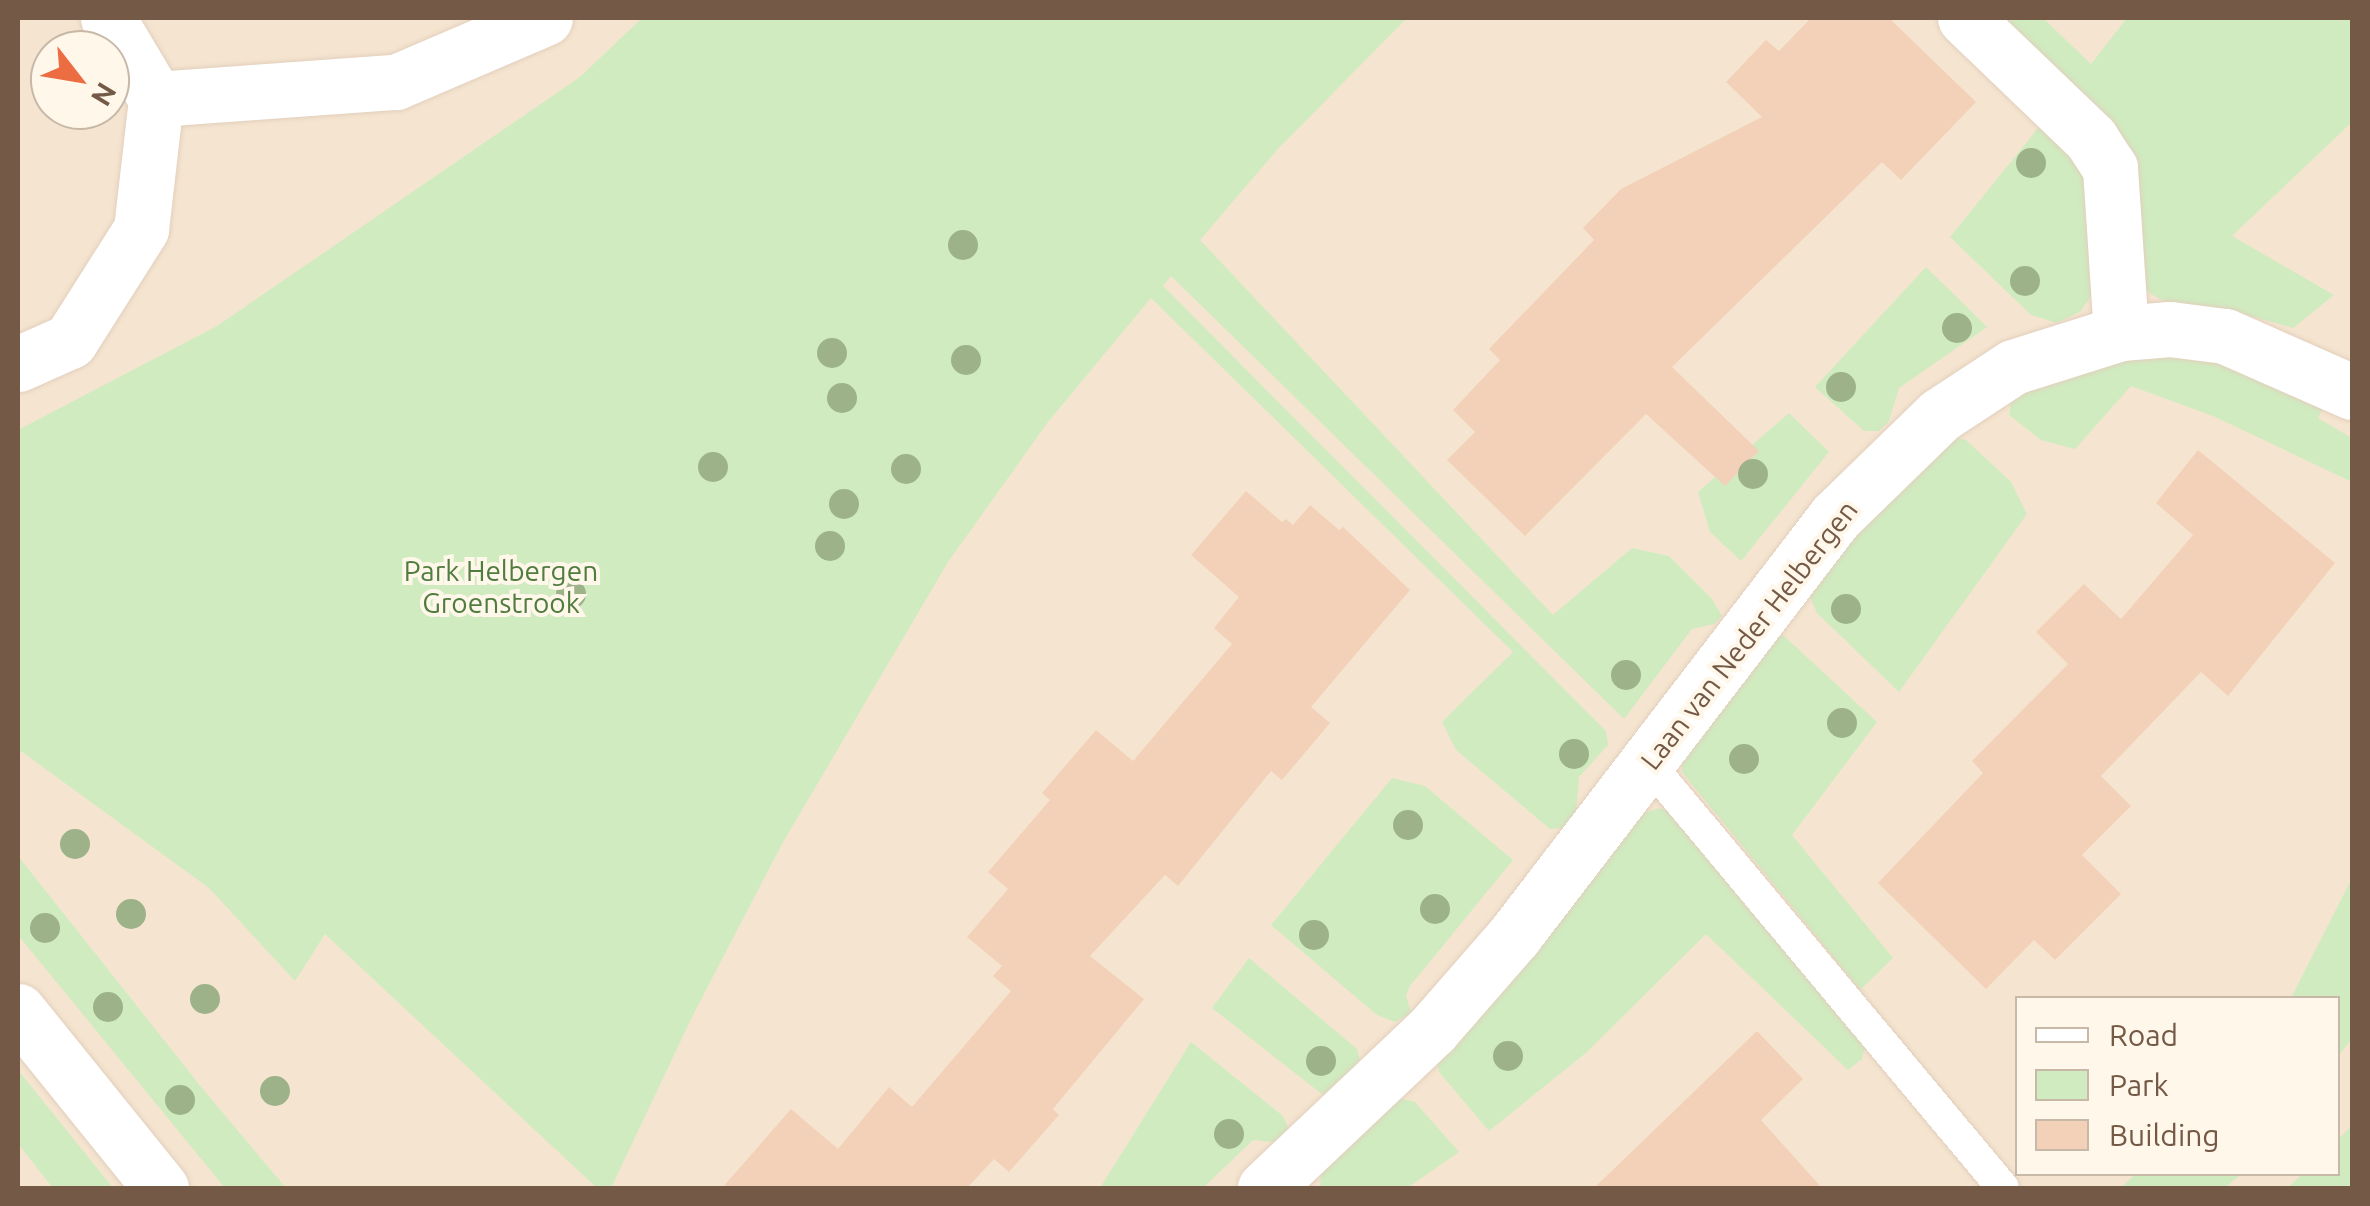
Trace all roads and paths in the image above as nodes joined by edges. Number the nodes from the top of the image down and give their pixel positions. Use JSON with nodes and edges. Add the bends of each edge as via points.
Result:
{"nodes":[{"id":1,"x":108,"y":18,"type":"edge"},
{"id":2,"x":545,"y":18,"type":"edge"},
{"id":3,"x":1966,"y":18,"type":"edge"},
{"id":4,"x":156,"y":100,"type":"junction"},
{"id":5,"x":2121,"y":333,"type":"junction"},
{"id":6,"x":18,"y":364,"type":"edge"},
{"id":7,"x":2352,"y":392,"type":"edge"},
{"id":8,"x":1649,"y":764,"type":"junction"},
{"id":9,"x":18,"y":1011,"type":"edge"},
{"id":10,"x":161,"y":1188,"type":"edge"},
{"id":11,"x":1265,"y":1188,"type":"edge"},
{"id":12,"x":2003,"y":1188,"type":"edge"}],
"edges":[{"from":1,"to":4,"type":"street"},
{"from":2,"to":4,"type":"street","via":[[396,82]]},
{"from":3,"to":5,"type":"street","via":[[2091,139],[2110,168]]},
{"from":4,"to":6,"type":"street","via":[[141,229],[70,340]]},
{"from":5,"to":7,"type":"street","name":"Laan van Neder Helbergen","via":[[2170,329],[2225,336]]},
{"from":5,"to":8,"type":"street","name":"Laan van Neder Helbergen","via":[[2013,368],[1940,415],[1835,518]]},
{"from":8,"to":11,"type":"street","name":"Laan van Neder Helbergen","via":[[1432,1030]]},
{"from":8,"to":12,"type":"lane"},
{"from":9,"to":10,"type":"street"}]}
